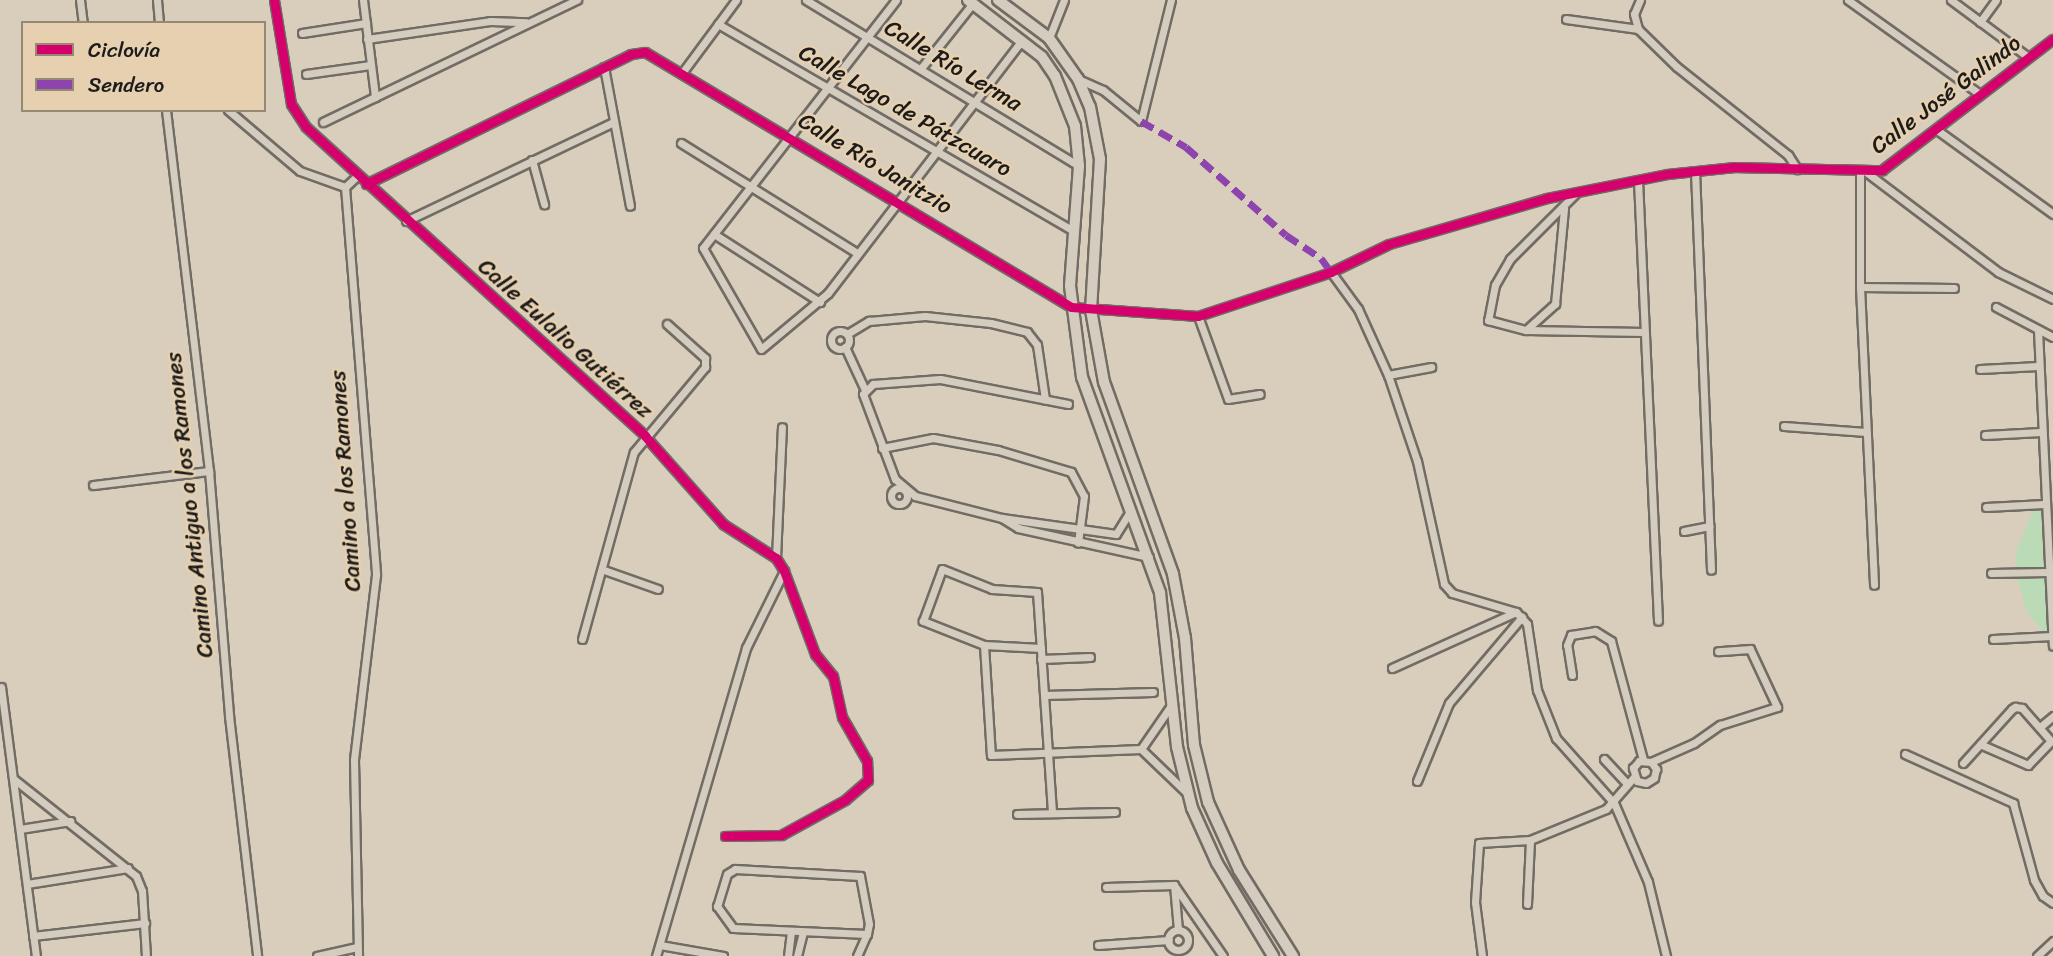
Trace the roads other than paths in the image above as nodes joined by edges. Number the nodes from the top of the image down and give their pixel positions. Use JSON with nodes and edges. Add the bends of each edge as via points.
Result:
{"nodes":[{"id":1,"x":80,"y":0,"type":"edge"},
{"id":2,"x":157,"y":0,"type":"edge"},
{"id":3,"x":274,"y":0,"type":"edge"},
{"id":4,"x":363,"y":0,"type":"edge"},
{"id":5,"x":578,"y":0,"type":"edge"},
{"id":6,"x":736,"y":0,"type":"edge"},
{"id":7,"x":896,"y":0,"type":"edge"},
{"id":8,"x":999,"y":0,"type":"edge"},
{"id":9,"x":1064,"y":0,"type":"edge"},
{"id":10,"x":1171,"y":0,"type":"edge"},
{"id":11,"x":1640,"y":0,"type":"edge"},
{"id":12,"x":1848,"y":0,"type":"edge"},
{"id":13,"x":1951,"y":0,"type":"edge"},
{"id":14,"x":1996,"y":0,"type":"edge"},
{"id":15,"x":811,"y":1,"type":"edge"},
{"id":16,"x":971,"y":1,"type":"edge"},
{"id":17,"x":1566,"y":19,"type":"dead end"},
{"id":18,"x":83,"y":21,"type":"edge"},
{"id":19,"x":159,"y":21,"type":"edge"},
{"id":20,"x":1980,"y":22,"type":"junction"},
{"id":21,"x":366,"y":23,"type":"junction"},
{"id":22,"x":528,"y":23,"type":"junction"},
{"id":23,"x":718,"y":24,"type":"junction"},
{"id":24,"x":1639,"y":29,"type":"junction"},
{"id":25,"x":303,"y":33,"type":"dead end"},
{"id":26,"x":869,"y":37,"type":"junction"},
{"id":27,"x":1049,"y":38,"type":"junction"},
{"id":28,"x":367,"y":39,"type":"junction"},
{"id":29,"x":2053,"y":39,"type":"edge"},
{"id":30,"x":1022,"y":40,"type":"junction"},
{"id":31,"x":2028,"y":57,"type":"junction"},
{"id":32,"x":370,"y":65,"type":"junction"},
{"id":33,"x":604,"y":67,"type":"junction"},
{"id":34,"x":922,"y":67,"type":"junction"},
{"id":35,"x":682,"y":73,"type":"junction"},
{"id":36,"x":306,"y":74,"type":"dead end"},
{"id":37,"x":1078,"y":79,"type":"junction"},
{"id":38,"x":826,"y":89,"type":"junction"},
{"id":39,"x":1980,"y":94,"type":"junction"},
{"id":40,"x":375,"y":97,"type":"junction"},
{"id":41,"x":975,"y":101,"type":"junction"},
{"id":42,"x":166,"y":112,"type":"edge"},
{"id":43,"x":231,"y":112,"type":"edge"},
{"id":44,"x":323,"y":122,"type":"dead end"},
{"id":45,"x":614,"y":122,"type":"junction"},
{"id":46,"x":1937,"y":130,"type":"junction"},
{"id":47,"x":790,"y":135,"type":"junction"},
{"id":48,"x":681,"y":143,"type":"dead end"},
{"id":49,"x":937,"y":151,"type":"junction"},
{"id":50,"x":533,"y":160,"type":"junction"},
{"id":51,"x":1079,"y":166,"type":"junction"},
{"id":52,"x":1797,"y":169,"type":"junction"},
{"id":53,"x":1695,"y":171,"type":"junction"},
{"id":54,"x":1863,"y":172,"type":"junction"},
{"id":55,"x":357,"y":176,"type":"junction"},
{"id":56,"x":1638,"y":180,"type":"junction"},
{"id":57,"x":366,"y":184,"type":"junction"},
{"id":58,"x":345,"y":187,"type":"junction"},
{"id":59,"x":752,"y":187,"type":"junction"},
{"id":60,"x":1576,"y":193,"type":"junction"},
{"id":61,"x":899,"y":201,"type":"junction"},
{"id":62,"x":544,"y":204,"type":"dead end"},
{"id":63,"x":630,"y":206,"type":"dead end"},
{"id":64,"x":1564,"y":208,"type":"junction"},
{"id":65,"x":2053,"y":214,"type":"edge"},
{"id":66,"x":406,"y":221,"type":"junction"},
{"id":67,"x":1073,"y":231,"type":"junction"},
{"id":68,"x":714,"y":234,"type":"junction"},
{"id":69,"x":857,"y":253,"type":"junction"},
{"id":70,"x":1331,"y":272,"type":"junction"},
{"id":71,"x":1860,"y":287,"type":"junction"},
{"id":72,"x":1954,"y":288,"type":"dead end"},
{"id":73,"x":2053,"y":299,"type":"edge"},
{"id":74,"x":820,"y":302,"type":"junction"},
{"id":75,"x":1072,"y":307,"type":"junction"},
{"id":76,"x":1996,"y":307,"type":"dead end"},
{"id":77,"x":1091,"y":310,"type":"junction"},
{"id":78,"x":1198,"y":316,"type":"junction"},
{"id":79,"x":667,"y":324,"type":"dead end"},
{"id":80,"x":1526,"y":330,"type":"junction"},
{"id":81,"x":2038,"y":330,"type":"junction"},
{"id":82,"x":1644,"y":332,"type":"junction"},
{"id":83,"x":847,"y":334,"type":"junction"},
{"id":84,"x":2053,"y":337,"type":"edge"},
{"id":85,"x":845,"y":347,"type":"junction"},
{"id":86,"x":2038,"y":366,"type":"junction"},
{"id":87,"x":1431,"y":367,"type":"dead end"},
{"id":88,"x":1980,"y":369,"type":"dead end"},
{"id":89,"x":1388,"y":375,"type":"junction"},
{"id":90,"x":865,"y":390,"type":"junction"},
{"id":91,"x":1260,"y":394,"type":"dead end"},
{"id":92,"x":1045,"y":399,"type":"junction"},
{"id":93,"x":1068,"y":404,"type":"dead end"},
{"id":94,"x":1784,"y":426,"type":"dead end"},
{"id":95,"x":782,"y":427,"type":"dead end"},
{"id":96,"x":1866,"y":432,"type":"junction"},
{"id":97,"x":2041,"y":432,"type":"junction"},
{"id":98,"x":1985,"y":435,"type":"dead end"},
{"id":99,"x":645,"y":436,"type":"junction"},
{"id":100,"x":882,"y":448,"type":"junction"},
{"id":101,"x":209,"y":471,"type":"junction"},
{"id":102,"x":93,"y":485,"type":"dead end"},
{"id":103,"x":2044,"y":504,"type":"junction"},
{"id":104,"x":1986,"y":507,"type":"dead end"},
{"id":105,"x":1132,"y":508,"type":"junction"},
{"id":106,"x":1002,"y":517,"type":"junction"},
{"id":107,"x":1080,"y":526,"type":"junction"},
{"id":108,"x":1710,"y":526,"type":"junction"},
{"id":109,"x":1684,"y":530,"type":"dead end"},
{"id":110,"x":1116,"y":534,"type":"junction"},
{"id":111,"x":1078,"y":543,"type":"junction"},
{"id":112,"x":1113,"y":550,"type":"junction"},
{"id":113,"x":1150,"y":557,"type":"junction"},
{"id":114,"x":776,"y":558,"type":"junction"},
{"id":115,"x":604,"y":570,"type":"junction"},
{"id":116,"x":1711,"y":570,"type":"dead end"},
{"id":117,"x":784,"y":571,"type":"junction"},
{"id":118,"x":2048,"y":572,"type":"junction"},
{"id":119,"x":1991,"y":573,"type":"dead end"},
{"id":120,"x":1874,"y":585,"type":"dead end"},
{"id":121,"x":658,"y":589,"type":"dead end"},
{"id":122,"x":1519,"y":615,"type":"junction"},
{"id":123,"x":1658,"y":621,"type":"dead end"},
{"id":124,"x":2052,"y":636,"type":"edge"},
{"id":125,"x":582,"y":639,"type":"dead end"},
{"id":126,"x":1993,"y":639,"type":"dead end"},
{"id":127,"x":984,"y":645,"type":"junction"},
{"id":128,"x":2053,"y":646,"type":"edge"},
{"id":129,"x":1041,"y":648,"type":"junction"},
{"id":130,"x":1718,"y":651,"type":"dead end"},
{"id":131,"x":1090,"y":657,"type":"dead end"},
{"id":132,"x":1041,"y":659,"type":"junction"},
{"id":133,"x":1392,"y":668,"type":"dead end"},
{"id":134,"x":1572,"y":675,"type":"dead end"},
{"id":135,"x":1,"y":687,"type":"edge"},
{"id":136,"x":1153,"y":692,"type":"dead end"},
{"id":137,"x":1044,"y":695,"type":"junction"},
{"id":138,"x":1171,"y":704,"type":"junction"},
{"id":139,"x":2053,"y":716,"type":"edge"},
{"id":140,"x":2040,"y":727,"type":"junction"},
{"id":141,"x":1980,"y":744,"type":"junction"},
{"id":142,"x":1141,"y":749,"type":"junction"},
{"id":143,"x":1048,"y":754,"type":"junction"},
{"id":144,"x":1905,"y":754,"type":"dead end"},
{"id":145,"x":1604,"y":759,"type":"dead end"},
{"id":146,"x":1647,"y":761,"type":"junction"},
{"id":147,"x":1963,"y":763,"type":"dead end"},
{"id":148,"x":1634,"y":777,"type":"junction"},
{"id":149,"x":15,"y":780,"type":"junction"},
{"id":150,"x":1417,"y":781,"type":"dead end"},
{"id":151,"x":1627,"y":784,"type":"junction"},
{"id":152,"x":1188,"y":795,"type":"junction"},
{"id":153,"x":1614,"y":803,"type":"junction"},
{"id":154,"x":1052,"y":812,"type":"junction"},
{"id":155,"x":1115,"y":812,"type":"dead end"},
{"id":156,"x":1017,"y":814,"type":"dead end"},
{"id":157,"x":70,"y":821,"type":"junction"},
{"id":158,"x":20,"y":829,"type":"junction"},
{"id":159,"x":725,"y":836,"type":"dead end"},
{"id":160,"x":1530,"y":839,"type":"junction"},
{"id":161,"x":128,"y":868,"type":"junction"},
{"id":162,"x":27,"y":884,"type":"junction"},
{"id":163,"x":1174,"y":885,"type":"junction"},
{"id":164,"x":1106,"y":887,"type":"dead end"},
{"id":165,"x":2053,"y":903,"type":"edge"},
{"id":166,"x":1527,"y":904,"type":"dead end"},
{"id":167,"x":145,"y":923,"type":"junction"},
{"id":168,"x":1178,"y":930,"type":"junction"},
{"id":169,"x":791,"y":931,"type":"junction"},
{"id":170,"x":803,"y":932,"type":"junction"},
{"id":171,"x":867,"y":933,"type":"junction"},
{"id":172,"x":33,"y":936,"type":"junction"},
{"id":173,"x":1169,"y":940,"type":"junction"},
{"id":174,"x":2053,"y":941,"type":"edge"},
{"id":175,"x":660,"y":945,"type":"junction"},
{"id":176,"x":1098,"y":945,"type":"dead end"},
{"id":177,"x":357,"y":952,"type":"edge"},
{"id":178,"x":1180,"y":953,"type":"edge"},
{"id":179,"x":36,"y":956,"type":"edge"},
{"id":180,"x":146,"y":956,"type":"edge"},
{"id":181,"x":257,"y":956,"type":"edge"},
{"id":182,"x":317,"y":956,"type":"edge"},
{"id":183,"x":656,"y":956,"type":"edge"},
{"id":184,"x":723,"y":956,"type":"edge"},
{"id":185,"x":788,"y":956,"type":"edge"},
{"id":186,"x":797,"y":956,"type":"edge"},
{"id":187,"x":857,"y":956,"type":"edge"},
{"id":188,"x":1223,"y":956,"type":"edge"},
{"id":189,"x":1273,"y":956,"type":"edge"},
{"id":190,"x":1293,"y":956,"type":"edge"},
{"id":191,"x":1482,"y":956,"type":"edge"},
{"id":192,"x":1666,"y":956,"type":"edge"},
{"id":193,"x":2037,"y":956,"type":"edge"}],
"edges":[{"from":1,"to":18,"type":"street"},
{"from":2,"to":19,"type":"street"},
{"from":3,"to":55,"type":"street","via":[[293,110]]},
{"from":4,"to":21,"type":"street"},
{"from":5,"to":22,"type":"street"},
{"from":6,"to":23,"type":"street"},
{"from":7,"to":26,"type":"street"},
{"from":8,"to":27,"type":"main road"},
{"from":9,"to":27,"type":"street"},
{"from":10,"to":37,"type":"street","via":[[1141,121],[1103,90]]},
{"from":11,"to":24,"type":"street","via":[[1634,14]]},
{"from":12,"to":39,"type":"street"},
{"from":13,"to":20,"type":"street"},
{"from":14,"to":20,"type":"street"},
{"from":15,"to":26,"type":"street","name":"Calle Río Lerma"},
{"from":16,"to":30,"type":"main road"},
{"from":16,"to":34,"type":"street"},
{"from":17,"to":24,"type":"street"},
{"from":20,"to":31,"type":"street"},
{"from":21,"to":25,"type":"street"},
{"from":21,"to":28,"type":"street"},
{"from":22,"to":28,"type":"street","via":[[490,21]]},
{"from":22,"to":40,"type":"street"},
{"from":23,"to":35,"type":"street"},
{"from":23,"to":38,"type":"street","name":"Calle Lago de Pátzcuaro"},
{"from":24,"to":52,"type":"street","via":[[1677,67],[1788,155]]},
{"from":26,"to":34,"type":"street","name":"Calle Río Lerma"},
{"from":26,"to":38,"type":"street"},
{"from":27,"to":37,"type":"main road"},
{"from":28,"to":32,"type":"street"},
{"from":29,"to":31,"type":"street","name":"Calle José Galindo"},
{"from":30,"to":41,"type":"street"},
{"from":30,"to":51,"type":"main road","via":[[1055,76],[1075,126]]},
{"from":31,"to":39,"type":"street","name":"Calle José Galindo"},
{"from":32,"to":36,"type":"street"},
{"from":32,"to":40,"type":"street"},
{"from":33,"to":35,"type":"street","name":"Calle Río Janitzio","via":[[648,52]]},
{"from":33,"to":45,"type":"street"},
{"from":33,"to":57,"type":"street"},
{"from":34,"to":41,"type":"street","name":"Calle Río Lerma"},
{"from":35,"to":47,"type":"street","name":"Calle Río Janitzio"},
{"from":37,"to":77,"type":"main road","via":[[1097,131],[1100,159]]},
{"from":38,"to":47,"type":"street"},
{"from":38,"to":49,"type":"street","name":"Calle Lago de Pátzcuaro"},
{"from":39,"to":46,"type":"street","name":"Calle José Galindo"},
{"from":40,"to":44,"type":"street"},
{"from":41,"to":49,"type":"street"},
{"from":41,"to":51,"type":"street","name":"Calle Río Lerma"},
{"from":42,"to":101,"type":"street","name":"Camino Antiguo a los Ramones"},
{"from":43,"to":58,"type":"street","via":[[300,171]]},
{"from":45,"to":50,"type":"street"},
{"from":45,"to":63,"type":"street"},
{"from":46,"to":54,"type":"street","name":"Calle José Galindo","via":[[1892,165]]},
{"from":46,"to":65,"type":"street"},
{"from":47,"to":59,"type":"street"},
{"from":47,"to":61,"type":"street","name":"Calle Río Janitzio"},
{"from":48,"to":59,"type":"street"},
{"from":49,"to":61,"type":"street"},
{"from":49,"to":67,"type":"street","name":"Calle Lago de Pátzcuaro"},
{"from":50,"to":62,"type":"street"},
{"from":50,"to":66,"type":"street"},
{"from":51,"to":67,"type":"main road"},
{"from":52,"to":53,"type":"street"},
{"from":52,"to":54,"type":"street"},
{"from":53,"to":56,"type":"street"},
{"from":53,"to":108,"type":"street"},
{"from":54,"to":71,"type":"street"},
{"from":54,"to":73,"type":"street","via":[[1998,272]]},
{"from":55,"to":57,"type":"street"},
{"from":55,"to":58,"type":"street"},
{"from":56,"to":60,"type":"street"},
{"from":56,"to":82,"type":"street"},
{"from":57,"to":66,"type":"street"},
{"from":58,"to":177,"type":"street","name":"Camino a los Ramones","via":[[376,575],[354,760]]},
{"from":59,"to":68,"type":"street"},
{"from":59,"to":69,"type":"street"},
{"from":60,"to":64,"type":"street"},
{"from":60,"to":70,"type":"street","via":[[1389,244]]},
{"from":61,"to":69,"type":"street"},
{"from":61,"to":75,"type":"street","name":"Calle Río Janitzio"},
{"from":64,"to":80,"type":"street","via":[[1555,304]]},
{"from":64,"to":80,"type":"street","via":[[1518,249],[1495,285],[1488,320]]},
{"from":66,"to":99,"type":"street","name":"Calle Eulalio Gutiérrez"},
{"from":67,"to":75,"type":"main road"},
{"from":68,"to":74,"type":"street"},
{"from":68,"to":74,"type":"street","via":[[703,248],[761,349]]},
{"from":69,"to":74,"type":"street"},
{"from":70,"to":78,"type":"street"},
{"from":70,"to":89,"type":"street","via":[[1358,309]]},
{"from":71,"to":72,"type":"street"},
{"from":71,"to":96,"type":"street"},
{"from":75,"to":77,"type":"street","name":"Calle Río Janitzio"},
{"from":75,"to":105,"type":"main road","via":[[1088,401]]},
{"from":76,"to":81,"type":"street"},
{"from":77,"to":78,"type":"street","name":"Calle Río Janitzio"},
{"from":77,"to":190,"type":"main road","via":[[1104,382],[1173,574],[1185,638],[1194,745],[1208,802],[1239,870]]},
{"from":78,"to":91,"type":"street","via":[[1228,399]]},
{"from":79,"to":99,"type":"street","via":[[705,358],[705,367]]},
{"from":80,"to":82,"type":"street"},
{"from":81,"to":84,"type":"street"},
{"from":81,"to":86,"type":"street"},
{"from":82,"to":123,"type":"street"},
{"from":83,"to":85,"type":"street"},
{"from":83,"to":85,"type":"street","via":[[837,331],[831,338],[836,348]]},
{"from":83,"to":92,"type":"street","via":[[869,321],[925,316],[1027,332],[1037,345]]},
{"from":85,"to":90,"type":"street"},
{"from":86,"to":88,"type":"street"},
{"from":86,"to":97,"type":"street"},
{"from":87,"to":89,"type":"street"},
{"from":89,"to":122,"type":"street","via":[[1415,453],[1446,588]]},
{"from":90,"to":92,"type":"street","via":[[873,384],[915,377]]},
{"from":90,"to":100,"type":"street"},
{"from":92,"to":93,"type":"street"},
{"from":94,"to":96,"type":"street"},
{"from":95,"to":114,"type":"street"},
{"from":96,"to":120,"type":"street"},
{"from":97,"to":98,"type":"street"},
{"from":97,"to":103,"type":"street"},
{"from":99,"to":114,"type":"street","name":"Calle Eulalio Gutiérrez","via":[[723,524]]},
{"from":99,"to":115,"type":"street","via":[[631,461]]},
{"from":100,"to":106,"type":"street","via":[[905,490]]},
{"from":100,"to":107,"type":"street","via":[[933,438],[1055,466],[1070,472],[1081,487]]},
{"from":101,"to":102,"type":"street"},
{"from":101,"to":181,"type":"street","name":"Camino Antiguo a los Ramones"},
{"from":103,"to":104,"type":"street"},
{"from":103,"to":118,"type":"street"},
{"from":105,"to":110,"type":"street"},
{"from":105,"to":113,"type":"main road"},
{"from":106,"to":107,"type":"street"},
{"from":106,"to":111,"type":"street","via":[[1018,528]]},
{"from":107,"to":110,"type":"street"},
{"from":107,"to":111,"type":"street"},
{"from":108,"to":109,"type":"street"},
{"from":108,"to":116,"type":"street"},
{"from":110,"to":112,"type":"street"},
{"from":111,"to":112,"type":"street"},
{"from":112,"to":113,"type":"street"},
{"from":113,"to":138,"type":"main road","via":[[1167,630]]},
{"from":114,"to":117,"type":"street"},
{"from":115,"to":121,"type":"street"},
{"from":115,"to":125,"type":"street"},
{"from":117,"to":159,"type":"street","via":[[811,645],[833,676],[842,717],[867,761],[869,780],[845,800],[781,835]]},
{"from":117,"to":175,"type":"street","via":[[746,648]]},
{"from":118,"to":119,"type":"street"},
{"from":118,"to":124,"type":"street"},
{"from":122,"to":133,"type":"street"},
{"from":122,"to":150,"type":"street","via":[[1449,702]]},
{"from":122,"to":153,"type":"street","via":[[1530,632],[1537,690],[1560,747]]},
{"from":124,"to":126,"type":"street"},
{"from":124,"to":128,"type":"street"},
{"from":127,"to":129,"type":"street"},
{"from":127,"to":129,"type":"street","via":[[923,621],[942,569],[992,589],[1037,592]]},
{"from":127,"to":143,"type":"street","via":[[991,755]]},
{"from":129,"to":132,"type":"street"},
{"from":130,"to":146,"type":"street","via":[[1751,649],[1777,707],[1720,725],[1694,743]]},
{"from":131,"to":132,"type":"street"},
{"from":132,"to":137,"type":"street"},
{"from":134,"to":146,"type":"street","via":[[1567,645],[1571,635],[1595,631],[1611,641]]},
{"from":135,"to":149,"type":"street"},
{"from":136,"to":137,"type":"street"},
{"from":137,"to":143,"type":"street"},
{"from":138,"to":142,"type":"street"},
{"from":138,"to":152,"type":"main road"},
{"from":139,"to":140,"type":"street"},
{"from":140,"to":141,"type":"street","via":[[2015,707]]},
{"from":140,"to":141,"type":"street","via":[[2050,745],[2030,765]]},
{"from":141,"to":147,"type":"street"},
{"from":142,"to":143,"type":"street"},
{"from":142,"to":152,"type":"street"},
{"from":143,"to":154,"type":"street"},
{"from":144,"to":165,"type":"street","via":[[2012,803],[2038,889]]},
{"from":145,"to":151,"type":"street"},
{"from":146,"to":148,"type":"street","via":[[1635,764]]},
{"from":146,"to":148,"type":"street","via":[[1656,769],[1654,778],[1642,783]]},
{"from":148,"to":151,"type":"street"},
{"from":149,"to":157,"type":"street"},
{"from":149,"to":158,"type":"street"},
{"from":151,"to":153,"type":"street"},
{"from":152,"to":189,"type":"main road","via":[[1212,854]]},
{"from":153,"to":160,"type":"street"},
{"from":153,"to":192,"type":"street","via":[[1648,882]]},
{"from":154,"to":155,"type":"street"},
{"from":154,"to":156,"type":"street"},
{"from":157,"to":158,"type":"street"},
{"from":157,"to":161,"type":"street"},
{"from":158,"to":162,"type":"street"},
{"from":160,"to":166,"type":"street"},
{"from":160,"to":191,"type":"street","via":[[1479,843],[1475,902]]},
{"from":161,"to":162,"type":"street"},
{"from":161,"to":167,"type":"street","via":[[142,891]]},
{"from":162,"to":172,"type":"street"},
{"from":163,"to":164,"type":"street"},
{"from":163,"to":168,"type":"street"},
{"from":163,"to":188,"type":"street"},
{"from":167,"to":172,"type":"street"},
{"from":167,"to":180,"type":"street"},
{"from":168,"to":173,"type":"street"},
{"from":168,"to":178,"type":"street","via":[[1188,939]]},
{"from":169,"to":170,"type":"street"},
{"from":169,"to":171,"type":"street","via":[[733,928],[717,906],[730,870],[860,877]]},
{"from":169,"to":185,"type":"street"},
{"from":170,"to":171,"type":"street"},
{"from":170,"to":186,"type":"street"},
{"from":171,"to":187,"type":"street"},
{"from":172,"to":179,"type":"street"},
{"from":173,"to":176,"type":"street"},
{"from":173,"to":178,"type":"street"},
{"from":174,"to":193,"type":"street"},
{"from":175,"to":183,"type":"street"},
{"from":175,"to":184,"type":"street"},
{"from":177,"to":182,"type":"street"}]}
